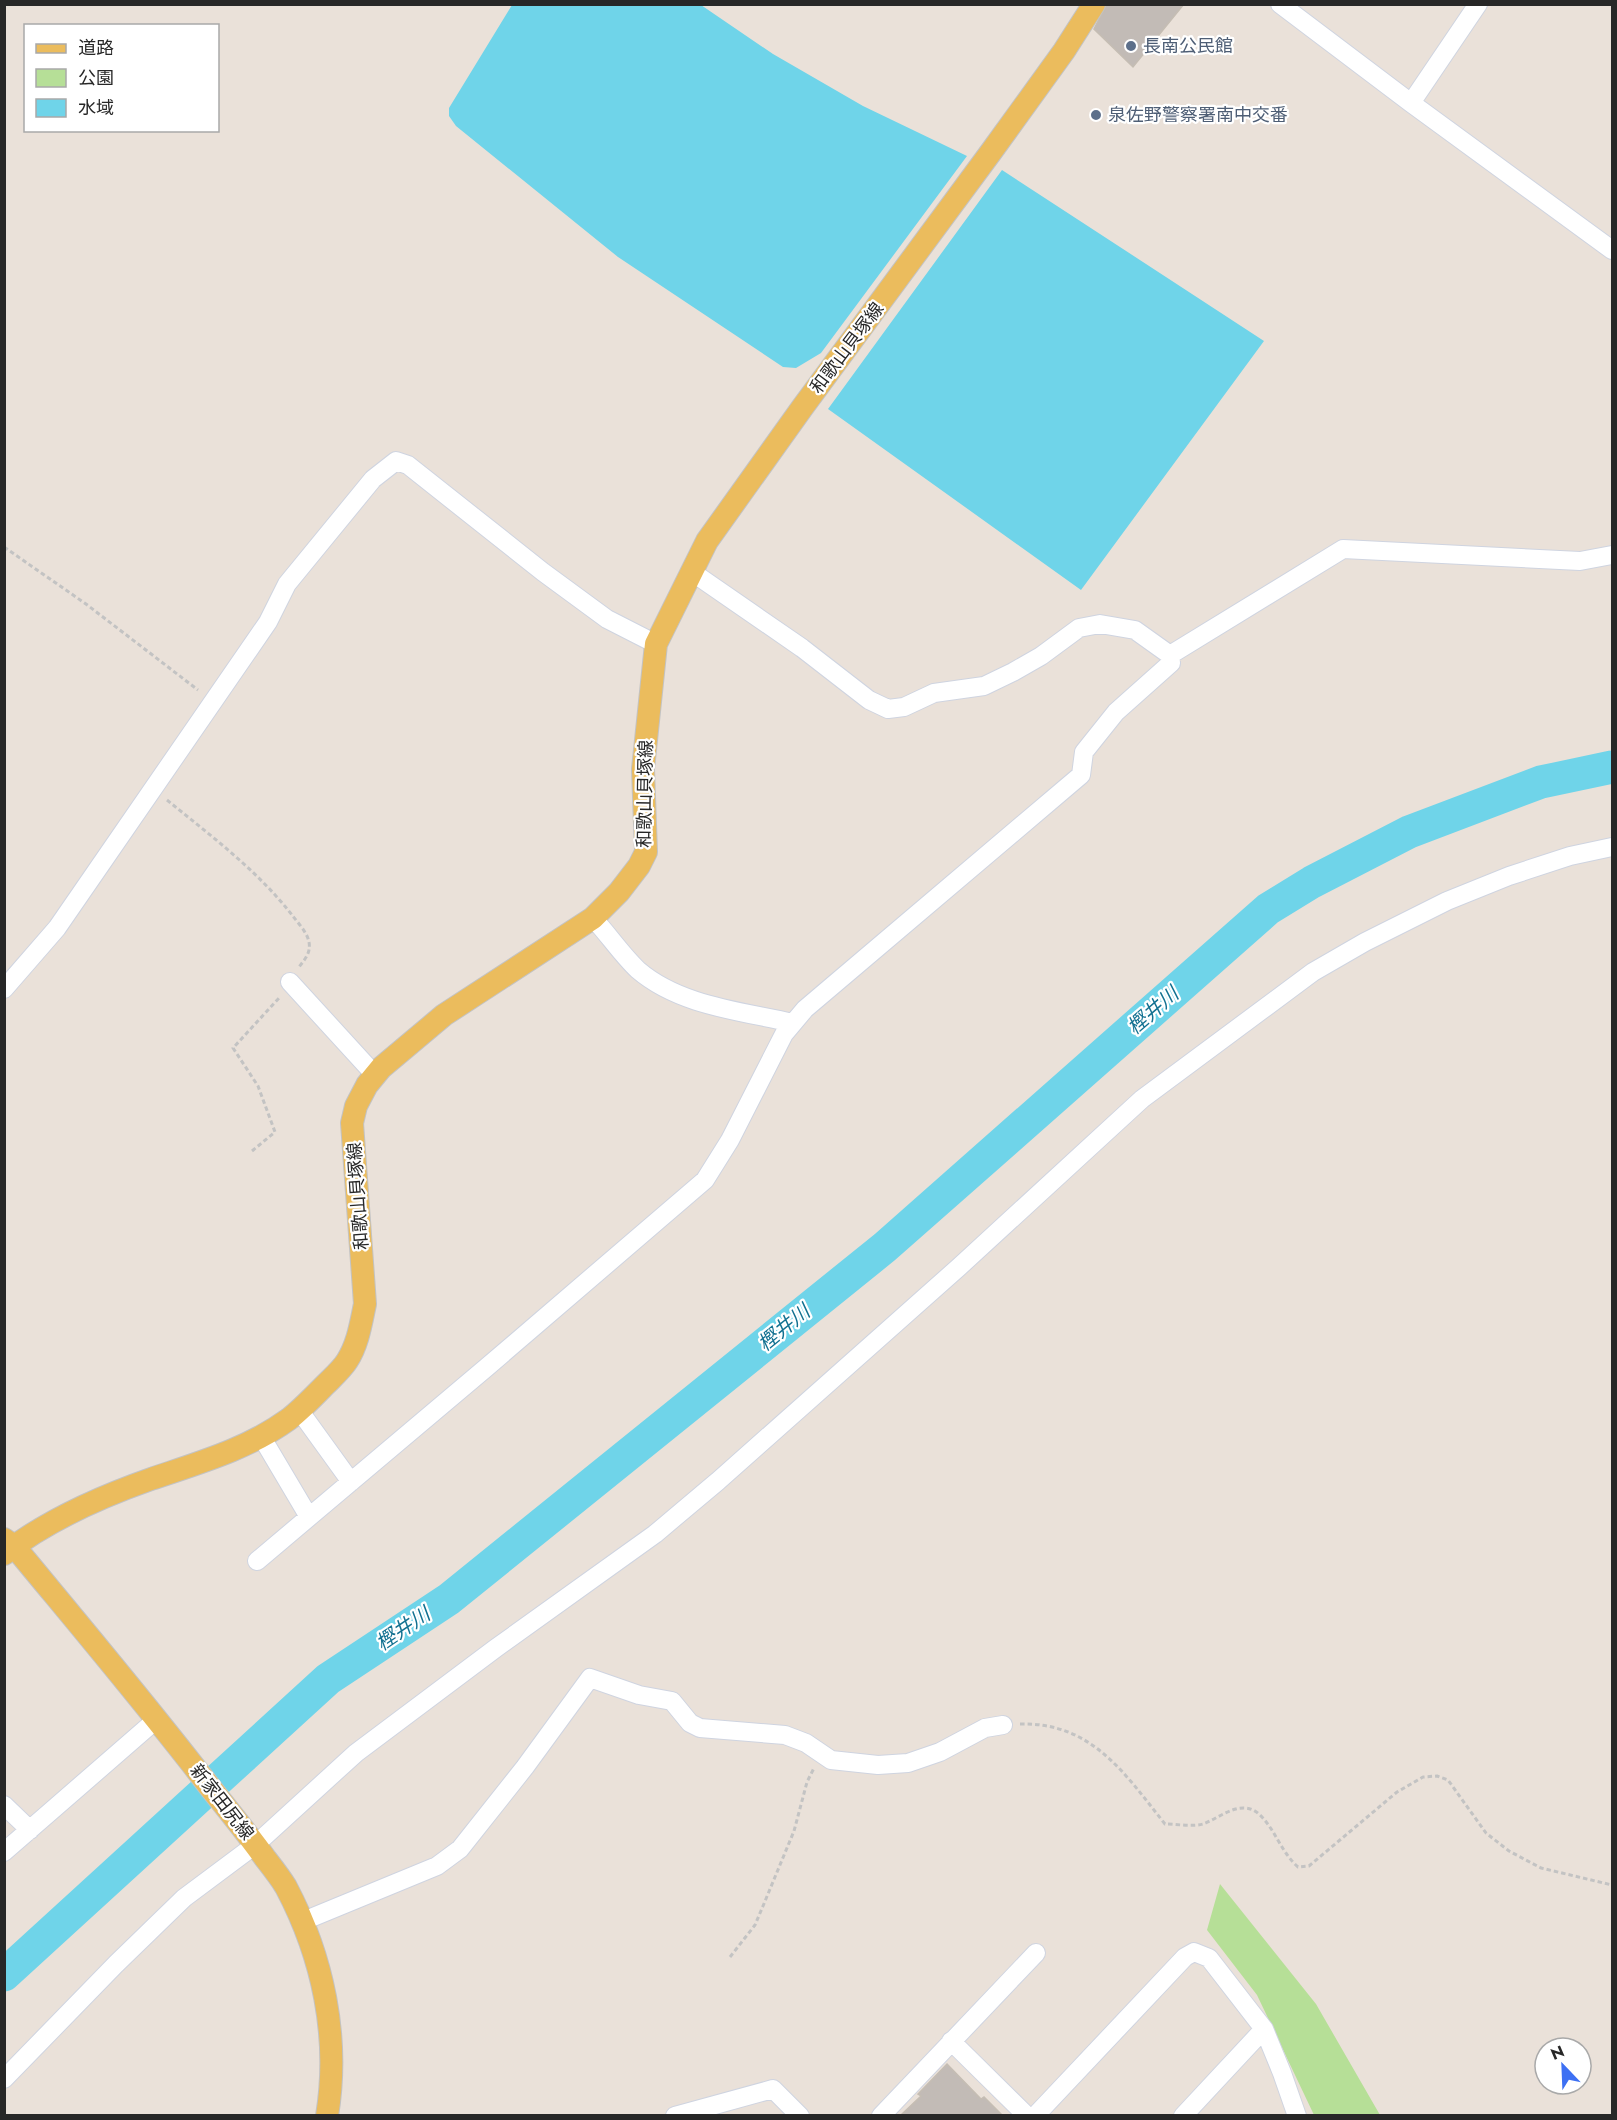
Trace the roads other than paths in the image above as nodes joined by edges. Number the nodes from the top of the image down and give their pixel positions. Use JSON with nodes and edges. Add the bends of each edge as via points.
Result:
{"nodes":[{"id":1,"x":1094,"y":4,"type":"edge"},
{"id":2,"x":1280,"y":4,"type":"edge"},
{"id":3,"x":1478,"y":4,"type":"edge"},
{"id":4,"x":1411,"y":103,"type":"junction"},
{"id":5,"x":1612,"y":250,"type":"edge"},
{"id":6,"x":1612,"y":555,"type":"edge"},
{"id":7,"x":692,"y":572,"type":"junction"},
{"id":8,"x":656,"y":644,"type":"junction"},
{"id":9,"x":1170,"y":655,"type":"junction"},
{"id":10,"x":1612,"y":847,"type":"edge"},
{"id":11,"x":594,"y":918,"type":"junction"},
{"id":12,"x":290,"y":982,"type":"road end"},
{"id":13,"x":4,"y":989,"type":"edge"},
{"id":14,"x":793,"y":1023,"type":"junction"},
{"id":15,"x":375,"y":1075,"type":"junction"},
{"id":16,"x":299,"y":1410,"type":"junction"},
{"id":17,"x":261,"y":1436,"type":"junction"},
{"id":18,"x":351,"y":1482,"type":"junction"},
{"id":19,"x":309,"y":1517,"type":"junction"},
{"id":20,"x":8,"y":1546,"type":"edge"},
{"id":21,"x":257,"y":1561,"type":"dead end"},
{"id":22,"x":159,"y":1721,"type":"junction"},
{"id":23,"x":1004,"y":1725,"type":"road end"},
{"id":24,"x":4,"y":1805,"type":"edge"},
{"id":25,"x":30,"y":1830,"type":"junction"},
{"id":26,"x":254,"y":1842,"type":"junction"},
{"id":27,"x":4,"y":1852,"type":"edge"},
{"id":28,"x":301,"y":1922,"type":"junction"},
{"id":29,"x":1036,"y":1953,"type":"dead end"},
{"id":30,"x":1264,"y":2029,"type":"junction"},
{"id":31,"x":951,"y":2041,"type":"junction"},
{"id":32,"x":4,"y":2079,"type":"edge"},
{"id":33,"x":327,"y":2115,"type":"edge"},
{"id":34,"x":675,"y":2115,"type":"edge"},
{"id":35,"x":800,"y":2115,"type":"edge"},
{"id":36,"x":882,"y":2115,"type":"edge"},
{"id":37,"x":1027,"y":2115,"type":"edge"},
{"id":38,"x":1035,"y":2115,"type":"edge"},
{"id":39,"x":1183,"y":2115,"type":"edge"},
{"id":40,"x":1297,"y":2115,"type":"edge"}],
"edges":[{"from":1,"to":7,"type":"main road","name":"和歌山貝塚線","via":[[992,152],[713,531]]},
{"from":2,"to":4,"type":"street"},
{"from":3,"to":4,"type":"street"},
{"from":4,"to":5,"type":"street"},
{"from":6,"to":9,"type":"street","via":[[1580,561],[1343,549]]},
{"from":7,"to":8,"type":"main road","name":"和歌山貝塚線"},
{"from":7,"to":9,"type":"street","via":[[888,710],[934,693],[984,686],[1022,667],[1079,628],[1100,624],[1135,630]]},
{"from":8,"to":11,"type":"main road","name":"和歌山貝塚線","via":[[642,769],[646,852],[619,892]]},
{"from":8,"to":13,"type":"street","via":[[607,619],[408,465],[396,461],[373,479],[287,584],[268,622],[57,928]]},
{"from":9,"to":14,"type":"street","via":[[1171,663],[1116,712],[1084,752],[1081,775],[832,984]]},
{"from":10,"to":26,"type":"street","via":[[1539,866],[1448,901],[1313,972],[1142,1099],[950,1275],[655,1534],[356,1753]]},
{"from":11,"to":14,"type":"street","via":[[638,969],[662,987],[690,999]]},
{"from":11,"to":15,"type":"main road","name":"和歌山貝塚線","via":[[444,1015]]},
{"from":12,"to":15,"type":"street"},
{"from":14,"to":18,"type":"street","via":[[705,1180]]},
{"from":15,"to":16,"type":"main road","name":"和歌山貝塚線","via":[[356,1106],[352,1123],[365,1304],[360,1329],[347,1361]]},
{"from":16,"to":17,"type":"main road","name":"和歌山貝塚線"},
{"from":16,"to":18,"type":"street"},
{"from":17,"to":19,"type":"street"},
{"from":17,"to":20,"type":"main road","name":"和歌山貝塚線","via":[[217,1457],[79,1508]]},
{"from":18,"to":19,"type":"street"},
{"from":19,"to":21,"type":"street"},
{"from":20,"to":22,"type":"main road","name":"新家田尻線"},
{"from":22,"to":25,"type":"street"},
{"from":22,"to":26,"type":"main road","name":"新家田尻線"},
{"from":23,"to":28,"type":"street","via":[[984,1728],[940,1752],[908,1763],[878,1765],[831,1760],[806,1743],[784,1735],[699,1728],[672,1701],[639,1695],[590,1678],[460,1849],[437,1866]]},
{"from":24,"to":25,"type":"street"},
{"from":25,"to":27,"type":"street"},
{"from":26,"to":28,"type":"main road","name":"新家田尻線","via":[[285,1886]]},
{"from":26,"to":32,"type":"street","via":[[184,1898]]},
{"from":28,"to":33,"type":"main road","name":"新家田尻線","via":[[328,2008],[332,2090]]},
{"from":29,"to":31,"type":"street"},
{"from":30,"to":38,"type":"street","via":[[1209,1958],[1194,1952]]},
{"from":30,"to":39,"type":"street"},
{"from":30,"to":40,"type":"street"},
{"from":31,"to":36,"type":"street"},
{"from":31,"to":37,"type":"street"},
{"from":34,"to":35,"type":"street","via":[[773,2089]]}]}
